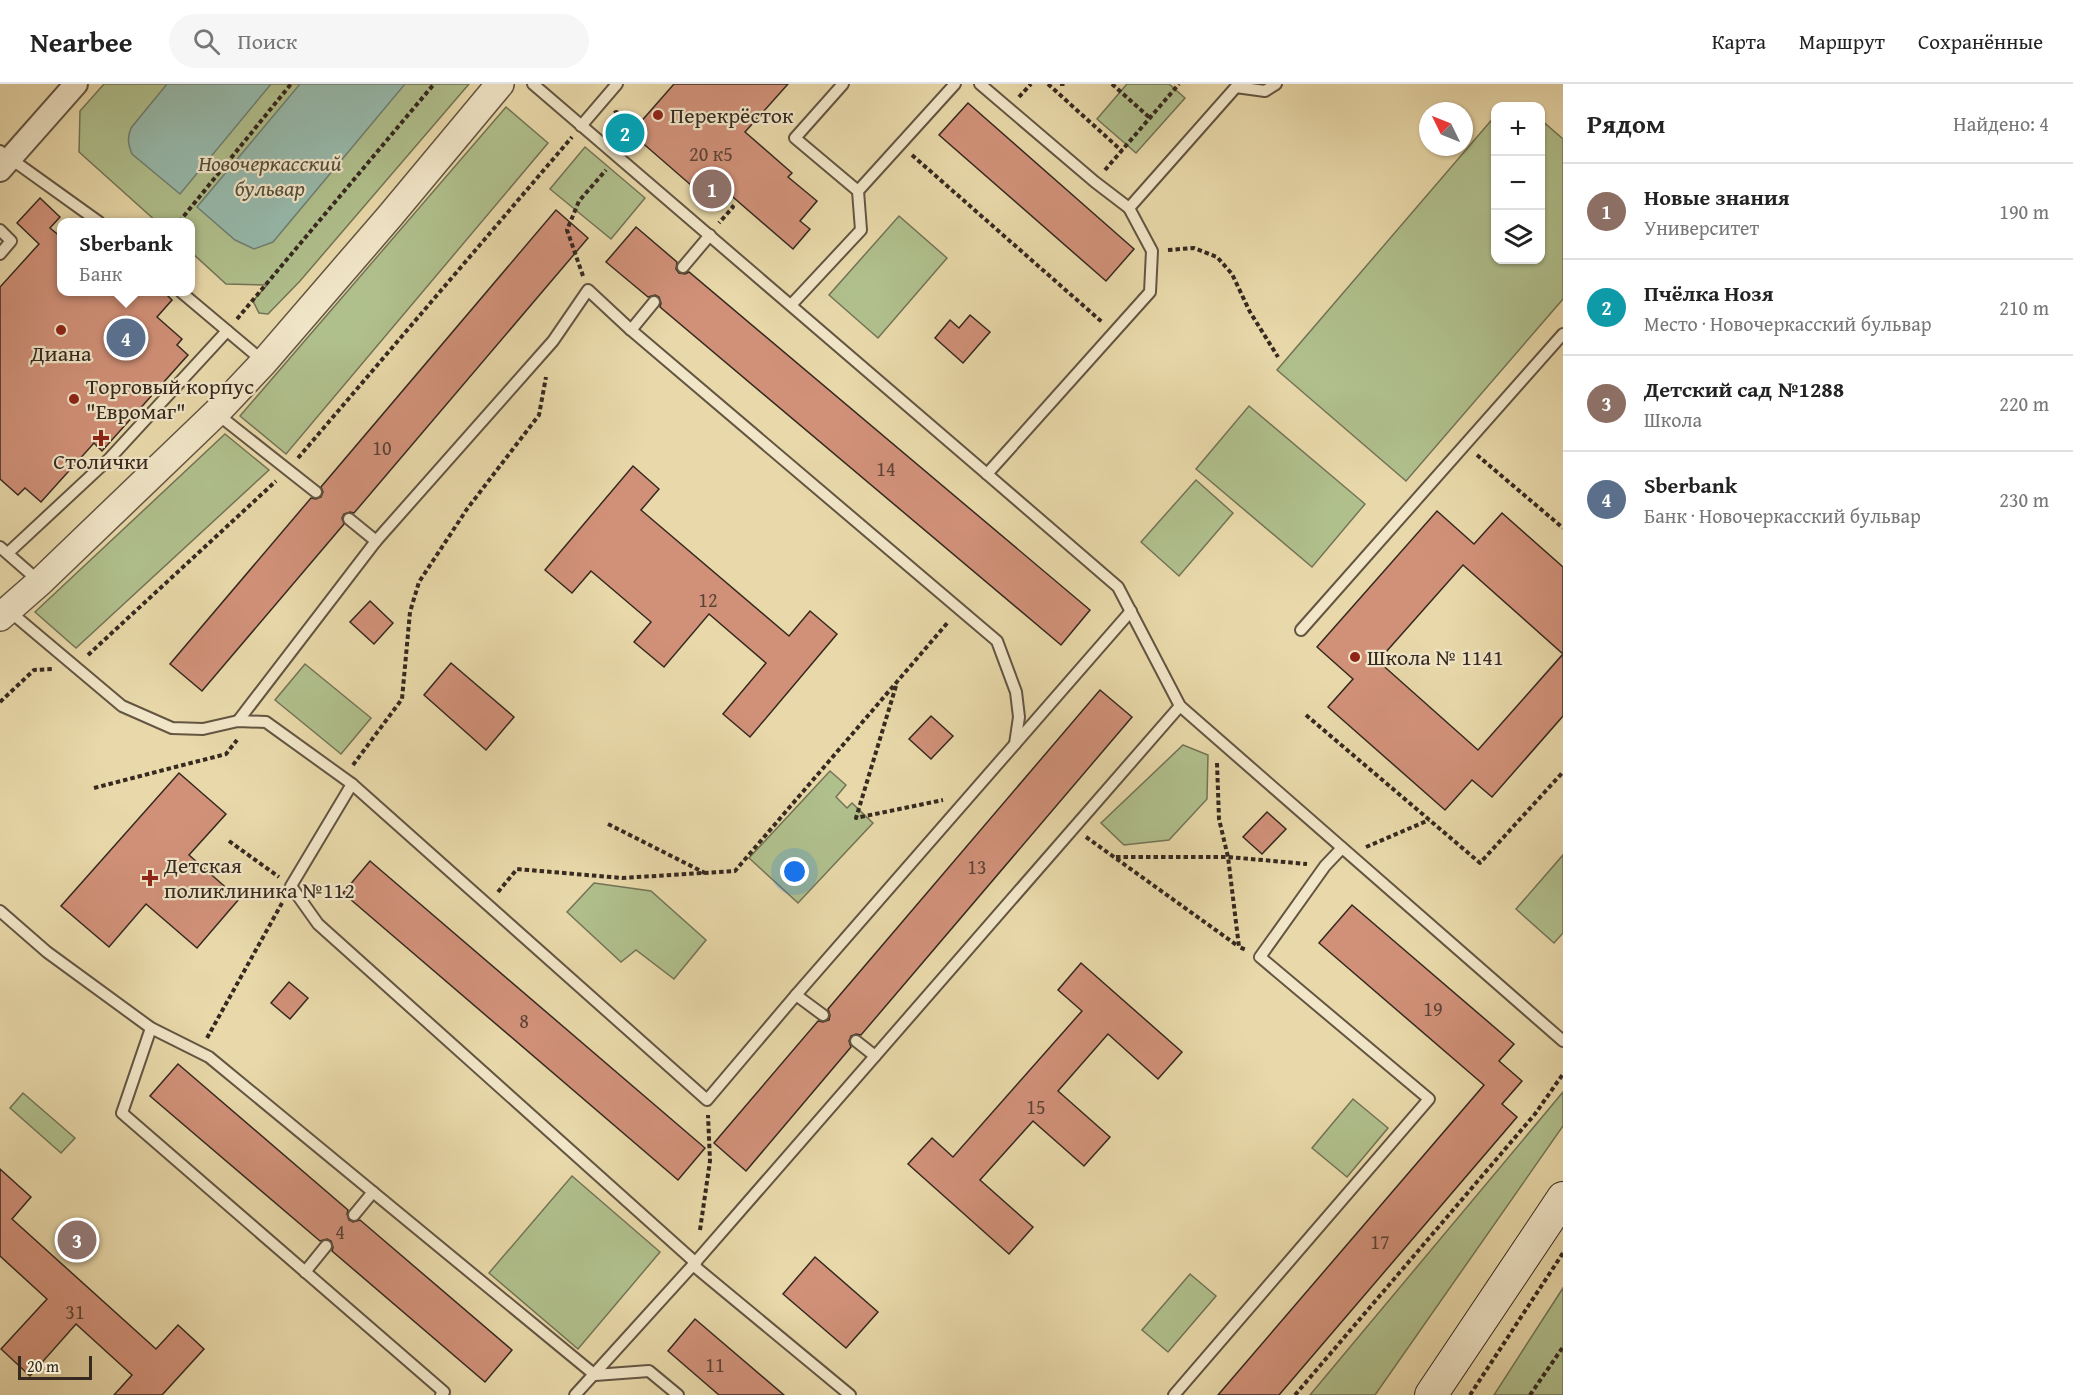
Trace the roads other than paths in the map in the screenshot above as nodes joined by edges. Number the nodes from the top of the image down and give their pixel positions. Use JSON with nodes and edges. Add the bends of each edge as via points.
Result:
{"nodes":[{"id":1,"x":76,"y":84,"type":"edge"},
{"id":2,"x":500,"y":84,"type":"edge"},
{"id":3,"x":534,"y":84,"type":"edge"},
{"id":4,"x":617,"y":84,"type":"edge"},
{"id":5,"x":843,"y":84,"type":"edge"},
{"id":6,"x":955,"y":84,"type":"edge"},
{"id":7,"x":980,"y":84,"type":"edge"},
{"id":8,"x":1276,"y":84,"type":"edge"},
{"id":9,"x":1235,"y":86,"type":"edge"},
{"id":10,"x":581,"y":126,"type":"junction"},
{"id":11,"x":4,"y":160,"type":"edge"},
{"id":12,"x":858,"y":191,"type":"junction"},
{"id":13,"x":1129,"y":208,"type":"junction"},
{"id":14,"x":93,"y":218,"type":"edge"},
{"id":15,"x":0,"y":230,"type":"edge"},
{"id":16,"x":710,"y":235,"type":"junction"},
{"id":17,"x":0,"y":254,"type":"edge"},
{"id":18,"x":683,"y":267,"type":"dead end"},
{"id":19,"x":187,"y":296,"type":"edge"},
{"id":20,"x":654,"y":302,"type":"dead end"},
{"id":21,"x":791,"y":305,"type":"junction"},
{"id":22,"x":631,"y":330,"type":"junction"},
{"id":23,"x":226,"y":331,"type":"junction"},
{"id":24,"x":1563,"y":334,"type":"edge"},
{"id":25,"x":264,"y":362,"type":"junction"},
{"id":26,"x":216,"y":413,"type":"junction"},
{"id":27,"x":987,"y":474,"type":"junction"},
{"id":28,"x":316,"y":492,"type":"dead end"},
{"id":29,"x":349,"y":519,"type":"dead end"},
{"id":30,"x":376,"y":541,"type":"junction"},
{"id":31,"x":4,"y":550,"type":"edge"},
{"id":32,"x":40,"y":582,"type":"junction"},
{"id":33,"x":1131,"y":611,"type":"junction"},
{"id":34,"x":4,"y":614,"type":"edge"},
{"id":35,"x":1301,"y":630,"type":"dead end"},
{"id":36,"x":1180,"y":706,"type":"junction"},
{"id":37,"x":238,"y":722,"type":"junction"},
{"id":38,"x":1015,"y":744,"type":"junction"},
{"id":39,"x":348,"y":781,"type":"junction"},
{"id":40,"x":1346,"y":851,"type":"junction"},
{"id":41,"x":0,"y":911,"type":"edge"},
{"id":42,"x":796,"y":994,"type":"junction"},
{"id":43,"x":823,"y":1015,"type":"dead end"},
{"id":44,"x":151,"y":1028,"type":"junction"},
{"id":45,"x":856,"y":1041,"type":"dead end"},
{"id":46,"x":1563,"y":1041,"type":"edge"},
{"id":47,"x":875,"y":1056,"type":"junction"},
{"id":48,"x":373,"y":1192,"type":"junction"},
{"id":49,"x":1563,"y":1198,"type":"edge"},
{"id":50,"x":354,"y":1215,"type":"dead end"},
{"id":51,"x":326,"y":1246,"type":"dead end"},
{"id":52,"x":694,"y":1264,"type":"junction"},
{"id":53,"x":305,"y":1272,"type":"junction"},
{"id":54,"x":595,"y":1375,"type":"junction"},
{"id":55,"x":441,"y":1395,"type":"edge"},
{"id":56,"x":575,"y":1395,"type":"edge"},
{"id":57,"x":678,"y":1395,"type":"edge"},
{"id":58,"x":850,"y":1395,"type":"edge"},
{"id":59,"x":1174,"y":1395,"type":"edge"},
{"id":60,"x":1431,"y":1395,"type":"edge"}],
"edges":[{"from":1,"to":11,"type":"street"},
{"from":2,"to":25,"type":"street"},
{"from":3,"to":10,"type":"lane"},
{"from":4,"to":10,"type":"lane"},
{"from":5,"to":12,"type":"lane","via":[[795,138]]},
{"from":6,"to":12,"type":"lane"},
{"from":7,"to":13,"type":"lane"},
{"from":8,"to":9,"type":"lane","via":[[1265,91]]},
{"from":9,"to":13,"type":"lane"},
{"from":10,"to":16,"type":"lane"},
{"from":11,"to":14,"type":"lane"},
{"from":12,"to":21,"type":"lane","via":[[861,230]]},
{"from":13,"to":27,"type":"lane","via":[[1152,251],[1150,292]]},
{"from":15,"to":17,"type":"lane","via":[[11,241]]},
{"from":16,"to":18,"type":"lane"},
{"from":16,"to":21,"type":"lane"},
{"from":19,"to":23,"type":"lane"},
{"from":20,"to":22,"type":"lane"},
{"from":21,"to":27,"type":"lane"},
{"from":22,"to":30,"type":"lane","via":[[588,290],[553,341]]},
{"from":22,"to":38,"type":"lane","via":[[998,640],[1016,692],[1019,717]]},
{"from":23,"to":25,"type":"lane"},
{"from":23,"to":31,"type":"lane","via":[[110,458]]},
{"from":24,"to":35,"type":"lane"},
{"from":25,"to":26,"type":"street"},
{"from":26,"to":28,"type":"lane"},
{"from":26,"to":32,"type":"street"},
{"from":27,"to":33,"type":"lane","via":[[1119,587]]},
{"from":29,"to":30,"type":"lane"},
{"from":30,"to":37,"type":"lane"},
{"from":31,"to":32,"type":"lane"},
{"from":32,"to":34,"type":"street"},
{"from":33,"to":36,"type":"lane"},
{"from":33,"to":38,"type":"lane"},
{"from":34,"to":37,"type":"lane","via":[[122,706],[172,728],[203,729]]},
{"from":36,"to":40,"type":"lane"},
{"from":36,"to":47,"type":"lane"},
{"from":37,"to":39,"type":"lane","via":[[266,722]]},
{"from":38,"to":42,"type":"lane"},
{"from":39,"to":42,"type":"lane","via":[[707,1100]]},
{"from":39,"to":52,"type":"lane","via":[[291,886],[318,924]]},
{"from":40,"to":46,"type":"lane"},
{"from":40,"to":59,"type":"lane","via":[[1325,866],[1260,957],[1429,1100]]},
{"from":41,"to":44,"type":"lane","via":[[47,952]]},
{"from":42,"to":43,"type":"lane"},
{"from":44,"to":48,"type":"lane","via":[[209,1057]]},
{"from":44,"to":53,"type":"lane","via":[[122,1113]]},
{"from":45,"to":47,"type":"lane"},
{"from":47,"to":52,"type":"lane"},
{"from":48,"to":50,"type":"lane"},
{"from":48,"to":54,"type":"lane"},
{"from":49,"to":60,"type":"main road"},
{"from":51,"to":53,"type":"lane"},
{"from":52,"to":54,"type":"lane"},
{"from":52,"to":58,"type":"lane"},
{"from":53,"to":55,"type":"lane","via":[[444,1392]]},
{"from":54,"to":56,"type":"lane"},
{"from":54,"to":57,"type":"lane","via":[[649,1371]]}]}
